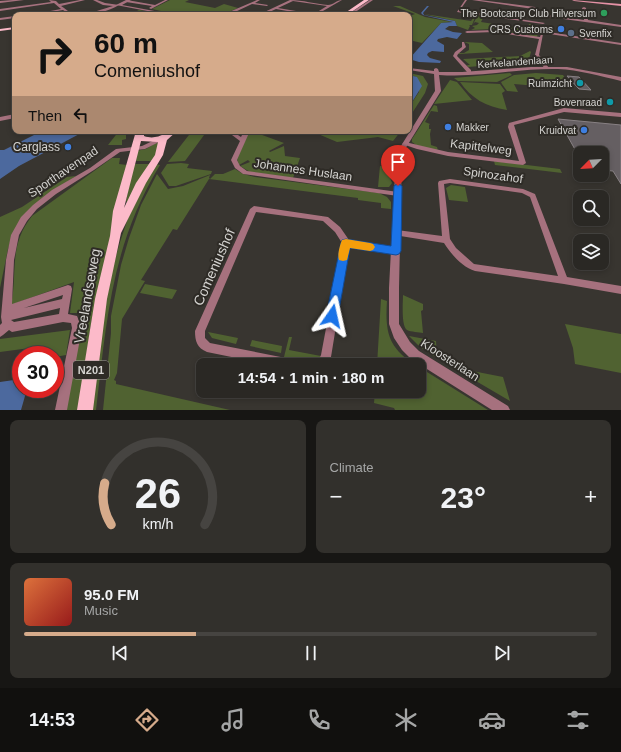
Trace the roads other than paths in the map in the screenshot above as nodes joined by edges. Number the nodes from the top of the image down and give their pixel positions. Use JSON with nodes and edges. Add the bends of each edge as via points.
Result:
{"nodes":[{"id":1,"x":23,"y":0,"type":"edge"},
{"id":2,"x":50,"y":0,"type":"edge"},
{"id":3,"x":84,"y":0,"type":"edge"},
{"id":4,"x":94,"y":0,"type":"edge"},
{"id":5,"x":128,"y":0,"type":"edge"},
{"id":6,"x":167,"y":0,"type":"edge"},
{"id":7,"x":259,"y":0,"type":"edge"},
{"id":8,"x":292,"y":0,"type":"edge"},
{"id":9,"x":341,"y":0,"type":"edge"},
{"id":10,"x":367,"y":0,"type":"edge"},
{"id":11,"x":372,"y":0,"type":"edge"},
{"id":12,"x":466,"y":0,"type":"edge"},
{"id":13,"x":473,"y":0,"type":"edge"},
{"id":14,"x":574,"y":0,"type":"edge"},
{"id":15,"x":0,"y":2,"type":"edge"},
{"id":16,"x":55,"y":2,"type":"junction"},
{"id":17,"x":252,"y":3,"type":"junction"},
{"id":18,"x":60,"y":5,"type":"junction"},
{"id":19,"x":118,"y":5,"type":"junction"},
{"id":20,"x":267,"y":5,"type":"dead end"},
{"id":21,"x":155,"y":6,"type":"junction"},
{"id":22,"x":330,"y":6,"type":"junction"},
{"id":23,"x":621,"y":6,"type":"edge"},
{"id":24,"x":276,"y":8,"type":"junction"},
{"id":25,"x":584,"y":8,"type":"dead end"},
{"id":26,"x":65,"y":9,"type":"junction"},
{"id":27,"x":0,"y":10,"type":"edge"},
{"id":28,"x":147,"y":10,"type":"junction"},
{"id":29,"x":48,"y":12,"type":"edge"},
{"id":30,"x":69,"y":12,"type":"edge"},
{"id":31,"x":93,"y":12,"type":"edge"},
{"id":32,"x":154,"y":12,"type":"edge"},
{"id":33,"x":232,"y":12,"type":"edge"},
{"id":34,"x":267,"y":12,"type":"edge"},
{"id":35,"x":298,"y":12,"type":"edge"},
{"id":36,"x":319,"y":12,"type":"edge"},
{"id":37,"x":349,"y":12,"type":"edge"},
{"id":38,"x":354,"y":12,"type":"edge"},
{"id":39,"x":544,"y":15,"type":"junction"},
{"id":40,"x":12,"y":17,"type":"edge"},
{"id":41,"x":0,"y":18,"type":"edge"},
{"id":42,"x":586,"y":21,"type":"junction"},
{"id":43,"x":543,"y":23,"type":"junction"},
{"id":44,"x":621,"y":26,"type":"edge"},
{"id":45,"x":12,"y":28,"type":"edge"},
{"id":46,"x":0,"y":30,"type":"edge"},
{"id":47,"x":543,"y":32,"type":"junction"},
{"id":48,"x":541,"y":38,"type":"junction"},
{"id":49,"x":621,"y":44,"type":"edge"},
{"id":50,"x":412,"y":66,"type":"edge"},
{"id":51,"x":546,"y":67,"type":"junction"},
{"id":52,"x":412,"y":69,"type":"edge"},
{"id":53,"x":436,"y":71,"type":"junction"},
{"id":54,"x":469,"y":71,"type":"junction"},
{"id":55,"x":621,"y":78,"type":"edge"},
{"id":56,"x":621,"y":115,"type":"edge"},
{"id":57,"x":12,"y":117,"type":"edge"},
{"id":58,"x":0,"y":119,"type":"edge"},
{"id":59,"x":412,"y":133,"type":"edge"},
{"id":60,"x":168,"y":134,"type":"edge"},
{"id":61,"x":176,"y":134,"type":"edge"},
{"id":62,"x":235,"y":134,"type":"edge"},
{"id":63,"x":245,"y":134,"type":"edge"},
{"id":64,"x":411,"y":134,"type":"edge"},
{"id":65,"x":161,"y":139,"type":"junction"},
{"id":66,"x":242,"y":140,"type":"junction"},
{"id":67,"x":132,"y":142,"type":"edge"},
{"id":68,"x":405,"y":144,"type":"junction"},
{"id":69,"x":159,"y":155,"type":"junction"},
{"id":70,"x":398,"y":194,"type":"junction"},
{"id":71,"x":397,"y":233,"type":"junction"},
{"id":72,"x":115,"y":236,"type":"junction"},
{"id":73,"x":446,"y":240,"type":"junction"},
{"id":74,"x":346,"y":243,"type":"junction"},
{"id":75,"x":396,"y":251,"type":"junction"},
{"id":76,"x":564,"y":280,"type":"junction"},
{"id":77,"x":621,"y":290,"type":"edge"},
{"id":78,"x":66,"y":302,"type":"junction"},
{"id":79,"x":7,"y":317,"type":"junction"},
{"id":80,"x":63,"y":318,"type":"junction"},
{"id":81,"x":0,"y":332,"type":"edge"},
{"id":82,"x":262,"y":358,"type":"edge"},
{"id":83,"x":325,"y":358,"type":"edge"},
{"id":84,"x":61,"y":410,"type":"edge"},
{"id":85,"x":85,"y":410,"type":"edge"},
{"id":86,"x":504,"y":410,"type":"edge"}],
"edges":[{"from":1,"to":15,"type":"street"},
{"from":2,"to":16,"type":"street"},
{"from":3,"to":18,"type":"street"},
{"from":4,"to":19,"type":"street"},
{"from":5,"to":19,"type":"street"},
{"from":5,"to":21,"type":"street"},
{"from":6,"to":21,"type":"street"},
{"from":7,"to":17,"type":"street"},
{"from":8,"to":22,"type":"street"},
{"from":8,"to":24,"type":"street"},
{"from":9,"to":22,"type":"street"},
{"from":10,"to":37,"type":"main road"},
{"from":11,"to":38,"type":"street"},
{"from":12,"to":43,"type":"street","via":[[458,11]]},
{"from":13,"to":39,"type":"street","via":[[535,8],[535,13]]},
{"from":14,"to":23,"type":"main road"},
{"from":16,"to":18,"type":"street"},
{"from":16,"to":27,"type":"street"},
{"from":17,"to":20,"type":"street"},
{"from":17,"to":33,"type":"street"},
{"from":18,"to":26,"type":"street"},
{"from":19,"to":28,"type":"street"},
{"from":19,"to":31,"type":"street"},
{"from":21,"to":28,"type":"street"},
{"from":22,"to":36,"type":"street"},
{"from":24,"to":34,"type":"street"},
{"from":24,"to":35,"type":"street"},
{"from":25,"to":42,"type":"street"},
{"from":26,"to":29,"type":"street"},
{"from":26,"to":30,"type":"street"},
{"from":28,"to":32,"type":"street"},
{"from":39,"to":42,"type":"street"},
{"from":39,"to":43,"type":"street"},
{"from":40,"to":41,"type":"street"},
{"from":42,"to":44,"type":"street"},
{"from":43,"to":47,"type":"street"},
{"from":45,"to":46,"type":"main road"},
{"from":47,"to":48,"type":"street"},
{"from":47,"to":49,"type":"street"},
{"from":48,"to":51,"type":"street","via":[[537,55]]},
{"from":48,"to":54,"type":"street","name":"Kerkelandenlaan","via":[[494,31],[467,33],[462,42],[463,48],[456,53],[456,57]]},
{"from":50,"to":53,"type":"street","name":"Kerkelandenlaan"},
{"from":51,"to":53,"type":"street","name":"Kerkelandenlaan","via":[[466,74]]},
{"from":51,"to":54,"type":"street","name":"Kerkelandenlaan"},
{"from":51,"to":55,"type":"street","name":"Kerkelandenlaan"},
{"from":52,"to":53,"type":"street","name":"Kerkelandenlaan"},
{"from":53,"to":54,"type":"street","name":"Kerkelandenlaan"},
{"from":53,"to":59,"type":"street","name":"Kloosterlaan","via":[[438,92]]},
{"from":56,"to":68,"type":"street","name":"Kapittelweg","via":[[564,110],[512,124],[523,163],[426,151]]},
{"from":57,"to":58,"type":"street"},
{"from":60,"to":65,"type":"main road"},
{"from":61,"to":69,"type":"main road"},
{"from":62,"to":66,"type":"street"},
{"from":63,"to":66,"type":"street","name":"Johannes Huslaan"},
{"from":64,"to":68,"type":"street","name":"Kloosterlaan"},
{"from":65,"to":67,"type":"main road"},
{"from":65,"to":67,"type":"street","via":[[146,147]]},
{"from":65,"to":69,"type":"main road","name":"Vreelandseweg"},
{"from":66,"to":70,"type":"street","name":"Johannes Huslaan","via":[[234,161],[239,169],[247,173]]},
{"from":67,"to":72,"type":"main road","name":"Vreelandseweg"},
{"from":67,"to":79,"type":"street","name":"Sporthavenpad","via":[[54,192],[24,219],[15,235],[10,260]]},
{"from":68,"to":70,"type":"street","name":"Kloosterlaan","via":[[399,154]]},
{"from":69,"to":72,"type":"main road","name":"Vreelandseweg","via":[[141,183]]},
{"from":70,"to":71,"type":"street","name":"Kloosterlaan"},
{"from":71,"to":73,"type":"street"},
{"from":71,"to":75,"type":"street","name":"Kloosterlaan"},
{"from":72,"to":85,"type":"main road","name":"Vreelandseweg","number":"N201","via":[[101,299]]},
{"from":73,"to":76,"type":"street","via":[[453,250],[475,268]]},
{"from":73,"to":76,"type":"street","name":"Spinozahof","via":[[441,183],[450,181],[527,192],[533,196]]},
{"from":74,"to":75,"type":"street"},
{"from":74,"to":82,"type":"street","name":"Comeniushof","via":[[327,220],[254,209],[200,331],[200,340],[208,347]]},
{"from":74,"to":83,"type":"street"},
{"from":75,"to":86,"type":"street","name":"Kloosterlaan","via":[[394,324],[401,339],[415,355]]},
{"from":76,"to":77,"type":"street"},
{"from":78,"to":79,"type":"street"},
{"from":78,"to":79,"type":"street","via":[[68,289]]},
{"from":78,"to":80,"type":"street"},
{"from":79,"to":80,"type":"street","via":[[12,327]]},
{"from":79,"to":81,"type":"street"},
{"from":80,"to":84,"type":"street","via":[[74,319],[77,328]]}]}
